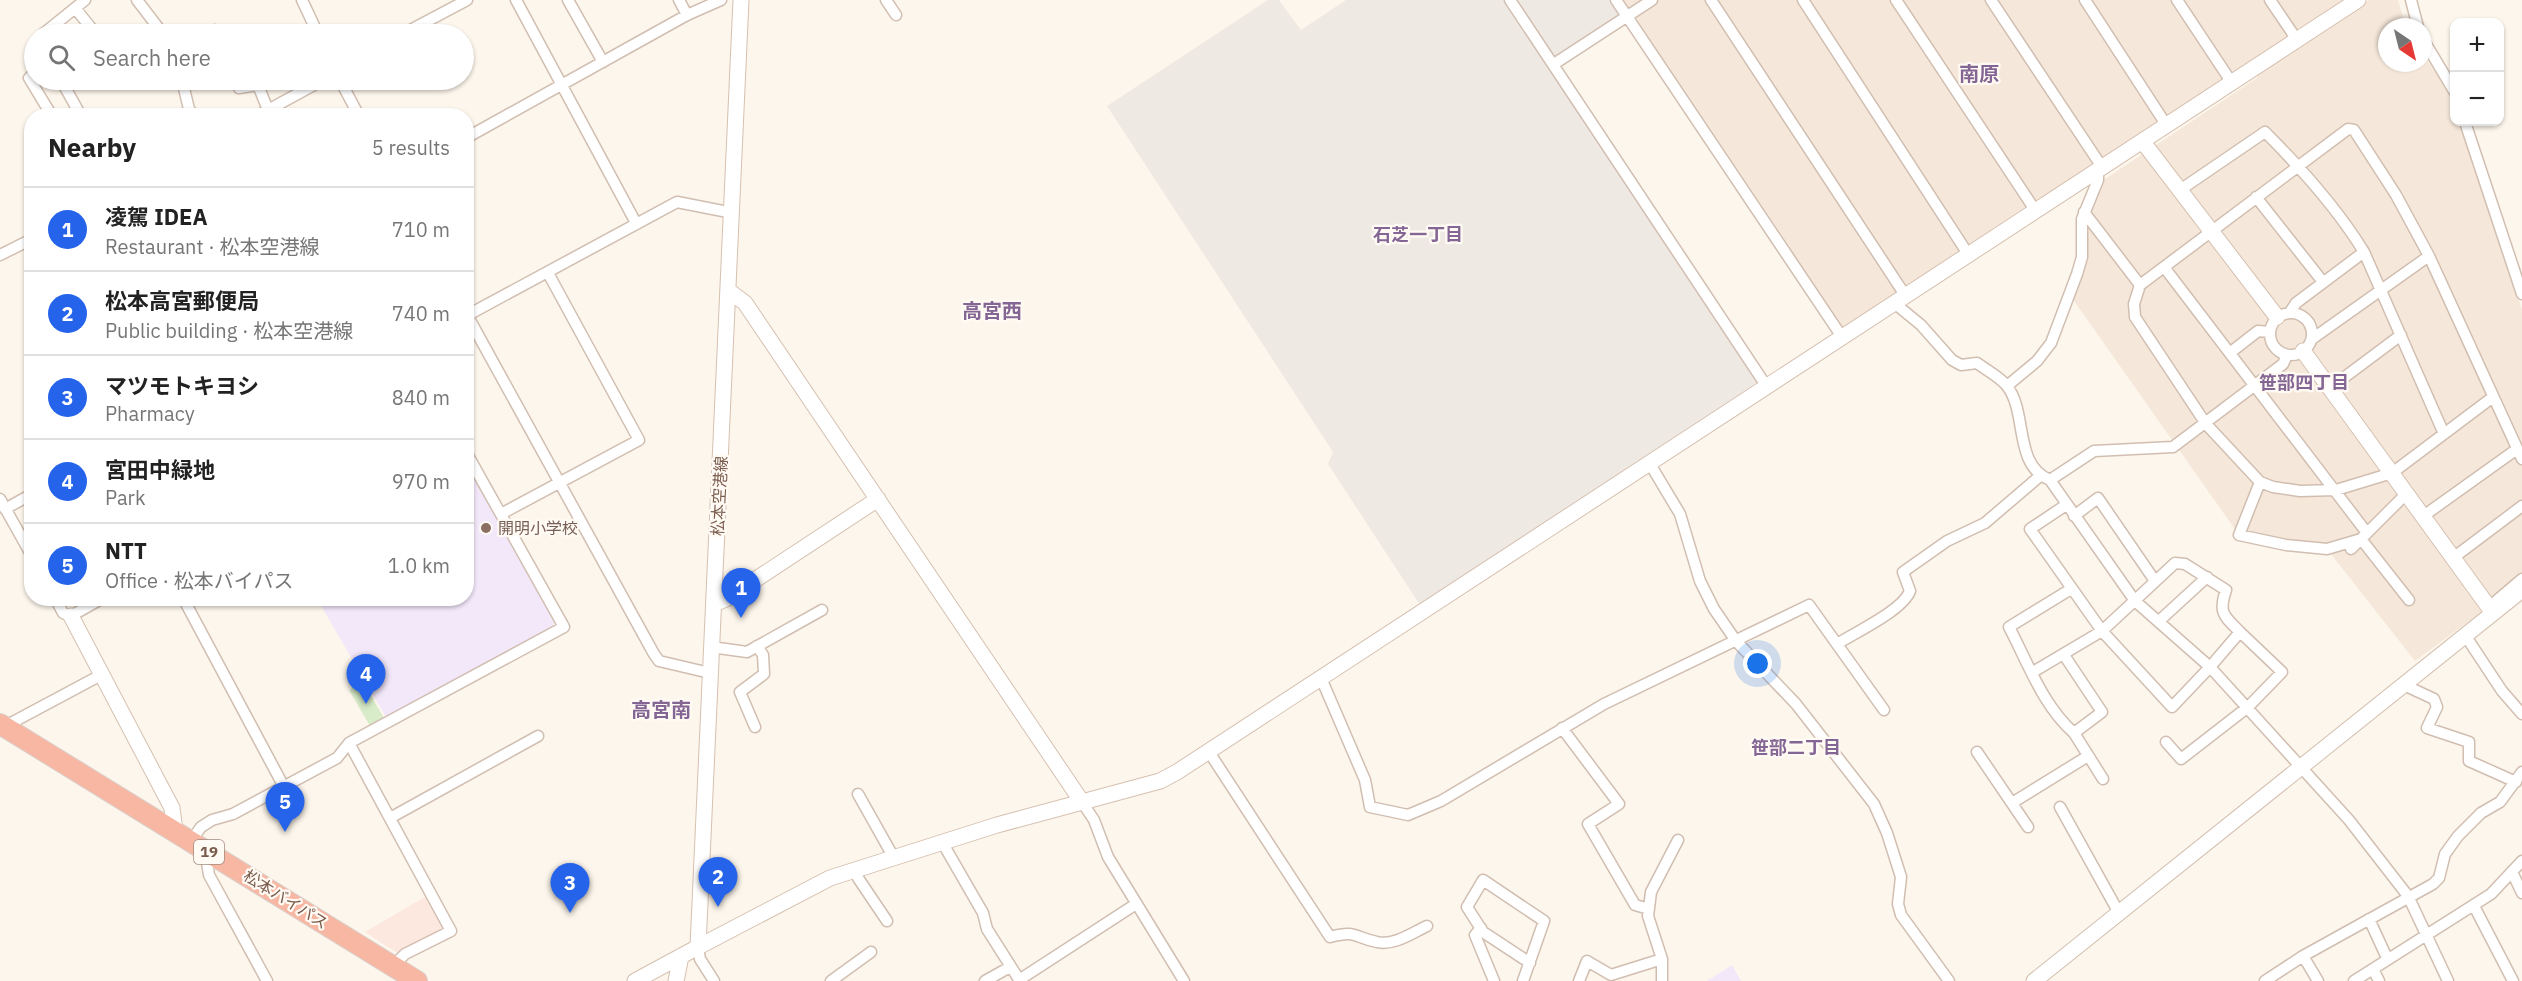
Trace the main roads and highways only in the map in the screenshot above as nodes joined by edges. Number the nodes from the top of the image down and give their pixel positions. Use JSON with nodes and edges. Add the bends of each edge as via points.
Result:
{"nodes":[{"id":1,"x":0,"y":725,"type":"edge"},
{"id":2,"x":417,"y":981,"type":"edge"}],
"edges":[{"from":1,"to":2,"type":"highway","name":"松本バイパス","number":"19"}]}
